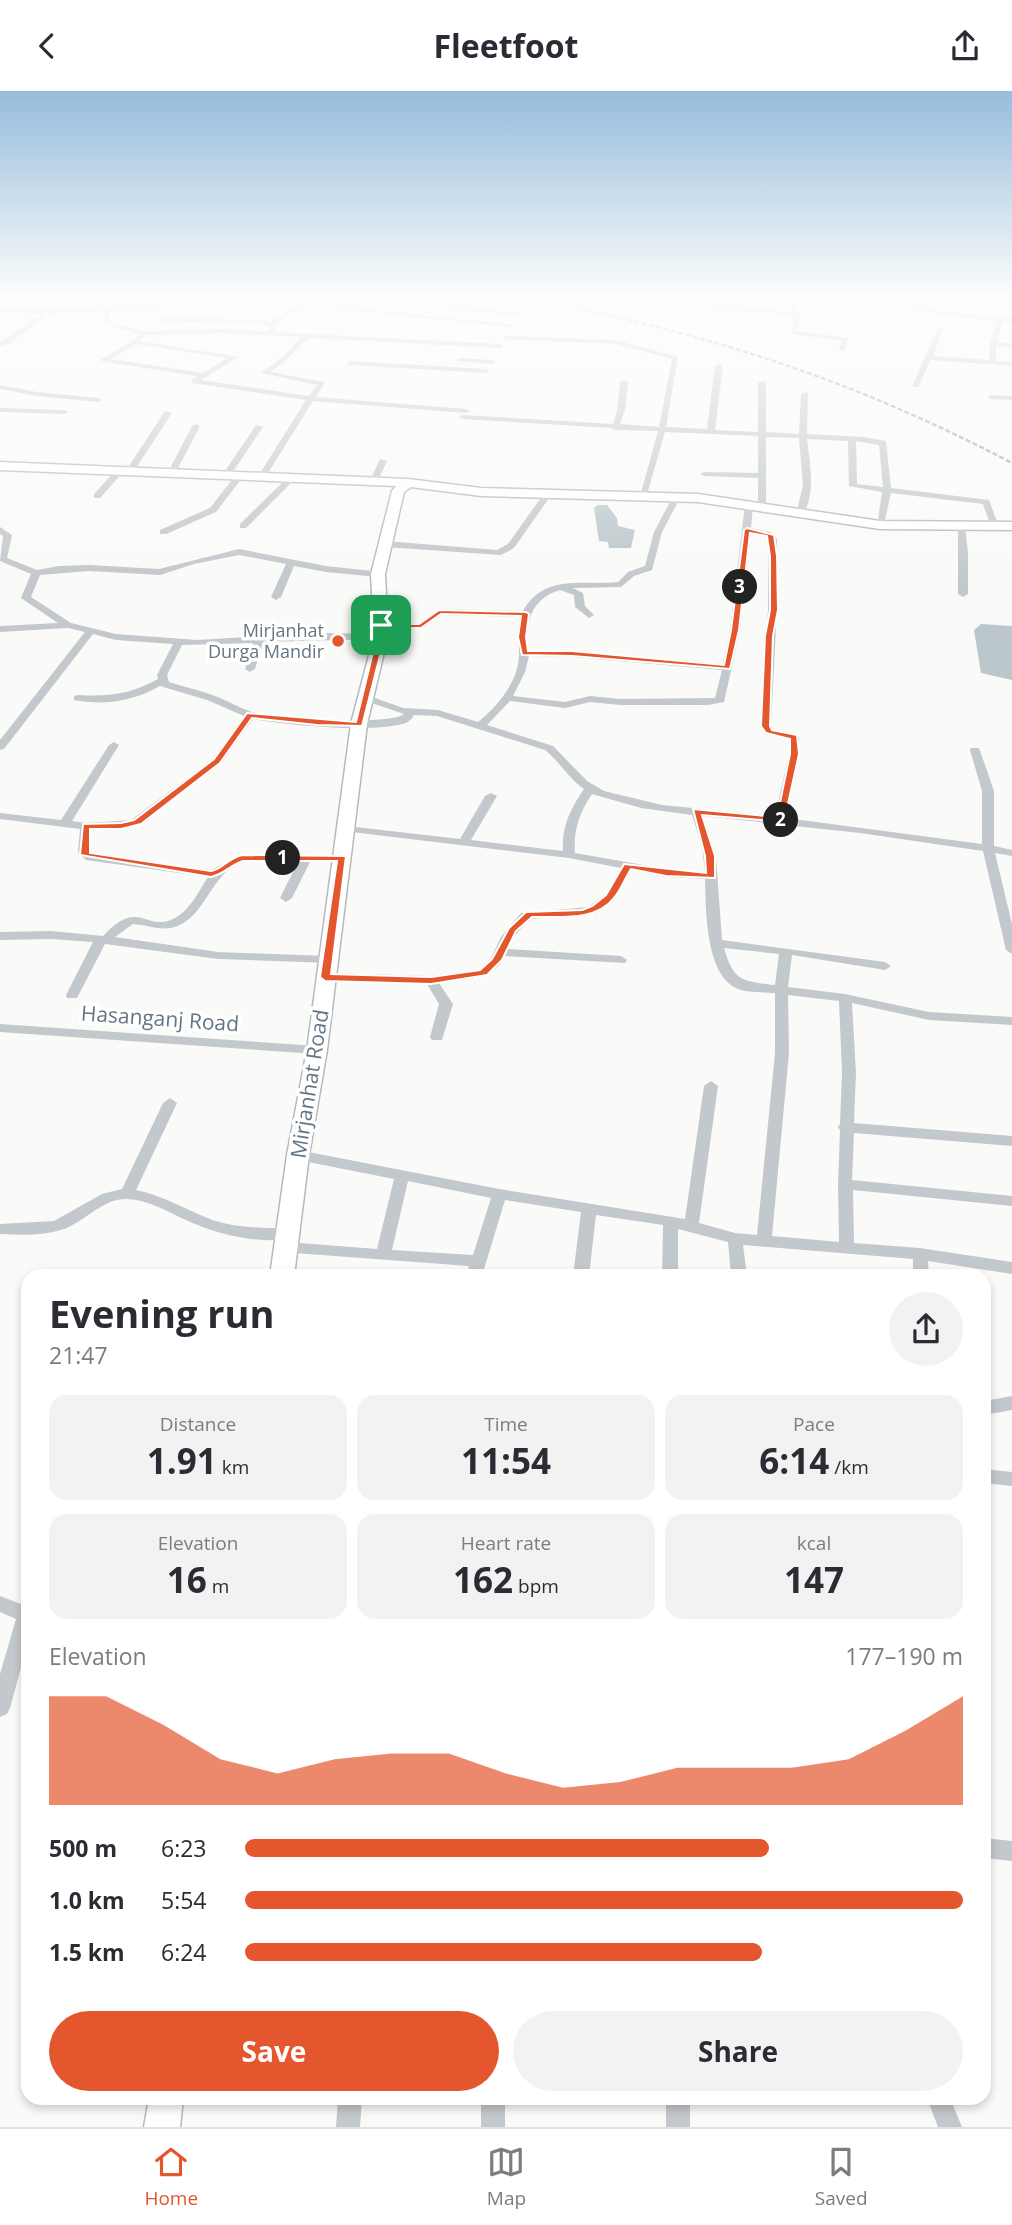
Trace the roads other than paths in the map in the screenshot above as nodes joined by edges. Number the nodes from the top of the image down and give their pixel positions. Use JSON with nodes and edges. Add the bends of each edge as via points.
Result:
{"nodes":[{"id":1,"x":26,"y":392,"type":"edge"},
{"id":2,"x":266,"y":392,"type":"edge"},
{"id":3,"x":316,"y":392,"type":"edge"},
{"id":4,"x":623,"y":392,"type":"edge"},
{"id":5,"x":669,"y":392,"type":"edge"},
{"id":6,"x":716,"y":392,"type":"edge"},
{"id":7,"x":762,"y":392,"type":"edge"},
{"id":8,"x":37,"y":394,"type":"junction"},
{"id":9,"x":805,"y":394,"type":"dead end"},
{"id":10,"x":992,"y":397,"type":"dead end"},
{"id":11,"x":1012,"y":398,"type":"edge"},
{"id":12,"x":311,"y":399,"type":"junction"},
{"id":13,"x":99,"y":400,"type":"dead end"},
{"id":14,"x":24,"y":409,"type":"junction"},
{"id":15,"x":0,"y":410,"type":"edge"},
{"id":16,"x":64,"y":412,"type":"dead end"},
{"id":17,"x":168,"y":414,"type":"dead end"},
{"id":18,"x":196,"y":426,"type":"dead end"},
{"id":19,"x":259,"y":427,"type":"dead end"},
{"id":20,"x":615,"y":428,"type":"junction"},
{"id":21,"x":662,"y":431,"type":"junction"},
{"id":22,"x":711,"y":432,"type":"junction"},
{"id":23,"x":763,"y":435,"type":"junction"},
{"id":24,"x":803,"y":437,"type":"junction"},
{"id":25,"x":852,"y":438,"type":"junction"},
{"id":26,"x":383,"y":461,"type":"dead end"},
{"id":27,"x":0,"y":467,"type":"edge"},
{"id":28,"x":124,"y":472,"type":"junction"},
{"id":29,"x":171,"y":474,"type":"junction"},
{"id":30,"x":704,"y":474,"type":"dead end"},
{"id":31,"x":761,"y":476,"type":"junction"},
{"id":32,"x":231,"y":477,"type":"junction"},
{"id":33,"x":261,"y":478,"type":"junction"},
{"id":34,"x":290,"y":479,"type":"junction"},
{"id":35,"x":373,"y":482,"type":"junction"},
{"id":36,"x":408,"y":483,"type":"junction"},
{"id":37,"x":887,"y":490,"type":"junction"},
{"id":38,"x":548,"y":493,"type":"junction"},
{"id":39,"x":97,"y":496,"type":"dead end"},
{"id":40,"x":642,"y":498,"type":"junction"},
{"id":41,"x":676,"y":498,"type":"junction"},
{"id":42,"x":755,"y":505,"type":"junction"},
{"id":43,"x":800,"y":514,"type":"junction"},
{"id":44,"x":880,"y":525,"type":"junction"},
{"id":45,"x":243,"y":526,"type":"dead end"},
{"id":46,"x":1012,"y":526,"type":"edge"},
{"id":47,"x":961,"y":527,"type":"junction"},
{"id":48,"x":995,"y":527,"type":"junction"},
{"id":49,"x":0,"y":530,"type":"edge"},
{"id":50,"x":747,"y":530,"type":"junction"},
{"id":51,"x":163,"y":532,"type":"dead end"},
{"id":52,"x":385,"y":544,"type":"junction"},
{"id":53,"x":292,"y":561,"type":"junction"},
{"id":54,"x":36,"y":573,"type":"junction"},
{"id":55,"x":378,"y":574,"type":"junction"},
{"id":56,"x":560,"y":587,"type":"junction"},
{"id":57,"x":963,"y":594,"type":"dead end"},
{"id":58,"x":276,"y":597,"type":"dead end"},
{"id":59,"x":526,"y":614,"type":"junction"},
{"id":60,"x":589,"y":615,"type":"dead end"},
{"id":61,"x":68,"y":625,"type":"junction"},
{"id":62,"x":0,"y":629,"type":"edge"},
{"id":63,"x":381,"y":631,"type":"junction"},
{"id":64,"x":90,"y":632,"type":"junction"},
{"id":65,"x":258,"y":641,"type":"junction"},
{"id":66,"x":178,"y":643,"type":"junction"},
{"id":67,"x":525,"y":653,"type":"junction"},
{"id":68,"x":727,"y":667,"type":"junction"},
{"id":69,"x":250,"y":669,"type":"dead end"},
{"id":70,"x":162,"y":681,"type":"junction"},
{"id":71,"x":364,"y":697,"type":"junction"},
{"id":72,"x":78,"y":698,"type":"dead end"},
{"id":73,"x":508,"y":698,"type":"junction"},
{"id":74,"x":411,"y":712,"type":"junction"},
{"id":75,"x":250,"y":715,"type":"junction"},
{"id":76,"x":359,"y":724,"type":"junction"},
{"id":77,"x":479,"y":727,"type":"junction"},
{"id":78,"x":114,"y":745,"type":"dead end"},
{"id":79,"x":975,"y":750,"type":"dead end"},
{"id":80,"x":1,"y":752,"type":"edge"},
{"id":81,"x":591,"y":788,"type":"junction"},
{"id":82,"x":491,"y":796,"type":"dead end"},
{"id":83,"x":696,"y":811,"type":"junction"},
{"id":84,"x":0,"y":816,"type":"edge"},
{"id":85,"x":780,"y":820,"type":"junction"},
{"id":86,"x":64,"y":824,"type":"junction"},
{"id":87,"x":86,"y":826,"type":"junction"},
{"id":88,"x":347,"y":829,"type":"junction"},
{"id":89,"x":464,"y":842,"type":"junction"},
{"id":90,"x":988,"y":848,"type":"junction"},
{"id":91,"x":1012,"y":853,"type":"edge"},
{"id":92,"x":569,"y":855,"type":"junction"},
{"id":93,"x":343,"y":858,"type":"junction"},
{"id":94,"x":305,"y":859,"type":"junction"},
{"id":95,"x":628,"y":866,"type":"junction"},
{"id":96,"x":216,"y":874,"type":"junction"},
{"id":97,"x":711,"y":876,"type":"junction"},
{"id":98,"x":286,"y":898,"type":"dead end"},
{"id":99,"x":0,"y":936,"type":"edge"},
{"id":100,"x":104,"y":939,"type":"junction"},
{"id":101,"x":716,"y":943,"type":"junction"},
{"id":102,"x":1012,"y":950,"type":"edge"},
{"id":103,"x":786,"y":951,"type":"junction"},
{"id":104,"x":502,"y":952,"type":"junction"},
{"id":105,"x":621,"y":960,"type":"dead end"},
{"id":106,"x":885,"y":966,"type":"dead end"},
{"id":107,"x":326,"y":969,"type":"junction"},
{"id":108,"x":431,"y":980,"type":"junction"},
{"id":109,"x":781,"y":990,"type":"junction"},
{"id":110,"x":72,"y":995,"type":"dead end"},
{"id":111,"x":845,"y":999,"type":"junction"},
{"id":112,"x":1012,"y":1021,"type":"edge"},
{"id":113,"x":2,"y":1032,"type":"edge"},
{"id":114,"x":437,"y":1037,"type":"dead end"},
{"id":115,"x":317,"y":1050,"type":"junction"},
{"id":116,"x":711,"y":1086,"type":"dead end"},
{"id":117,"x":170,"y":1103,"type":"dead end"},
{"id":118,"x":845,"y":1128,"type":"junction"},
{"id":119,"x":1012,"y":1141,"type":"edge"},
{"id":120,"x":298,"y":1155,"type":"junction"},
{"id":121,"x":402,"y":1174,"type":"junction"},
{"id":122,"x":845,"y":1184,"type":"junction"},
{"id":123,"x":127,"y":1194,"type":"junction"},
{"id":124,"x":499,"y":1194,"type":"junction"},
{"id":125,"x":1012,"y":1201,"type":"edge"},
{"id":126,"x":589,"y":1208,"type":"junction"},
{"id":127,"x":671,"y":1221,"type":"junction"},
{"id":128,"x":691,"y":1227,"type":"junction"},
{"id":129,"x":0,"y":1229,"type":"edge"},
{"id":130,"x":735,"y":1239,"type":"junction"},
{"id":131,"x":287,"y":1241,"type":"junction"},
{"id":132,"x":764,"y":1243,"type":"junction"},
{"id":133,"x":847,"y":1247,"type":"junction"},
{"id":134,"x":920,"y":1254,"type":"junction"},
{"id":135,"x":383,"y":1255,"type":"junction"},
{"id":136,"x":476,"y":1268,"type":"edge"},
{"id":137,"x":1012,"y":1268,"type":"edge"},
{"id":138,"x":283,"y":1269,"type":"edge"},
{"id":139,"x":582,"y":1269,"type":"edge"},
{"id":140,"x":670,"y":1269,"type":"edge"},
{"id":141,"x":738,"y":1269,"type":"edge"},
{"id":142,"x":921,"y":1269,"type":"edge"},
{"id":143,"x":1012,"y":1403,"type":"edge"},
{"id":144,"x":991,"y":1407,"type":"edge"},
{"id":145,"x":991,"y":1477,"type":"edge"},
{"id":146,"x":1012,"y":1479,"type":"edge"},
{"id":147,"x":0,"y":1604,"type":"edge"},
{"id":148,"x":21,"y":1611,"type":"edge"},
{"id":149,"x":21,"y":1637,"type":"edge"},
{"id":150,"x":0,"y":1708,"type":"edge"},
{"id":151,"x":991,"y":1850,"type":"edge"},
{"id":152,"x":1012,"y":1851,"type":"edge"},
{"id":153,"x":165,"y":2105,"type":"edge"},
{"id":154,"x":350,"y":2105,"type":"edge"},
{"id":155,"x":493,"y":2105,"type":"edge"},
{"id":156,"x":678,"y":2105,"type":"edge"},
{"id":157,"x":941,"y":2105,"type":"edge"},
{"id":158,"x":162,"y":2127,"type":"edge"},
{"id":159,"x":348,"y":2127,"type":"edge"},
{"id":160,"x":493,"y":2127,"type":"edge"},
{"id":161,"x":678,"y":2127,"type":"edge"},
{"id":162,"x":950,"y":2127,"type":"edge"}],
"edges":[{"from":1,"to":8,"type":"street"},
{"from":2,"to":12,"type":"street"},
{"from":3,"to":12,"type":"street"},
{"from":4,"to":20,"type":"street"},
{"from":5,"to":21,"type":"street"},
{"from":6,"to":22,"type":"street"},
{"from":7,"to":23,"type":"street"},
{"from":8,"to":13,"type":"street"},
{"from":8,"to":14,"type":"street"},
{"from":9,"to":24,"type":"street"},
{"from":10,"to":11,"type":"street"},
{"from":12,"to":20,"type":"street"},
{"from":12,"to":33,"type":"street"},
{"from":14,"to":15,"type":"street"},
{"from":14,"to":16,"type":"street"},
{"from":17,"to":28,"type":"street"},
{"from":18,"to":29,"type":"street"},
{"from":19,"to":32,"type":"street"},
{"from":20,"to":21,"type":"street"},
{"from":21,"to":22,"type":"street"},
{"from":21,"to":40,"type":"street"},
{"from":22,"to":23,"type":"street"},
{"from":23,"to":24,"type":"street"},
{"from":23,"to":31,"type":"street"},
{"from":24,"to":25,"type":"street"},
{"from":24,"to":43,"type":"street","via":[[808,471],[807,496]]},
{"from":25,"to":37,"type":"street","via":[[879,440],[885,446]]},
{"from":25,"to":37,"type":"street","via":[[853,486]]},
{"from":26,"to":35,"type":"street"},
{"from":27,"to":28,"type":"main road"},
{"from":28,"to":29,"type":"main road"},
{"from":28,"to":39,"type":"street"},
{"from":29,"to":32,"type":"main road"},
{"from":30,"to":31,"type":"street"},
{"from":31,"to":42,"type":"street"},
{"from":32,"to":33,"type":"main road"},
{"from":32,"to":51,"type":"street","via":[[213,510]]},
{"from":33,"to":34,"type":"main road"},
{"from":34,"to":35,"type":"main road"},
{"from":34,"to":45,"type":"street"},
{"from":35,"to":36,"type":"main road"},
{"from":36,"to":38,"type":"main road","via":[[481,492]]},
{"from":36,"to":52,"type":"main road","name":"Mirjanhat Road","via":[[398,491]]},
{"from":37,"to":44,"type":"street"},
{"from":37,"to":48,"type":"street","via":[[986,502]]},
{"from":38,"to":40,"type":"main road"},
{"from":38,"to":52,"type":"street","via":[[510,545],[498,552]]},
{"from":40,"to":41,"type":"main road"},
{"from":41,"to":42,"type":"main road"},
{"from":41,"to":56,"type":"street","via":[[658,532],[649,568],[618,584]]},
{"from":42,"to":43,"type":"main road"},
{"from":42,"to":50,"type":"street"},
{"from":43,"to":44,"type":"main road"},
{"from":44,"to":47,"type":"main road"},
{"from":46,"to":48,"type":"main road"},
{"from":47,"to":48,"type":"main road"},
{"from":47,"to":57,"type":"street"},
{"from":49,"to":54,"type":"street","via":[[8,535],[2,559]]},
{"from":50,"to":68,"type":"street"},
{"from":50,"to":85,"type":"street","via":[[773,539],[774,610],[766,726],[769,732],[794,737]]},
{"from":52,"to":55,"type":"main road","name":"Mirjanhat Road"},
{"from":53,"to":54,"type":"street","via":[[239,552],[160,572],[89,568]]},
{"from":53,"to":55,"type":"street"},
{"from":53,"to":58,"type":"street"},
{"from":54,"to":61,"type":"street","via":[[26,598]]},
{"from":55,"to":63,"type":"main road","name":"Mirjanhat Road"},
{"from":56,"to":59,"type":"street","via":[[535,599]]},
{"from":56,"to":60,"type":"street","via":[[578,593],[580,607]]},
{"from":59,"to":63,"type":"street","via":[[439,612],[421,626]]},
{"from":59,"to":67,"type":"street"},
{"from":61,"to":62,"type":"street"},
{"from":61,"to":64,"type":"street"},
{"from":63,"to":65,"type":"street"},
{"from":63,"to":71,"type":"main road","name":"Mirjanhat Road"},
{"from":64,"to":66,"type":"street"},
{"from":64,"to":80,"type":"street"},
{"from":65,"to":66,"type":"street"},
{"from":65,"to":69,"type":"street"},
{"from":66,"to":70,"type":"street"},
{"from":67,"to":68,"type":"street"},
{"from":67,"to":73,"type":"street"},
{"from":68,"to":73,"type":"street","via":[[720,700],[708,702],[590,698],[565,705]]},
{"from":70,"to":72,"type":"street","via":[[122,700]]},
{"from":70,"to":75,"type":"street"},
{"from":71,"to":74,"type":"street"},
{"from":71,"to":76,"type":"main road","name":"Mirjanhat Road"},
{"from":73,"to":77,"type":"street","via":[[501,710]]},
{"from":74,"to":76,"type":"street","via":[[398,722]]},
{"from":74,"to":77,"type":"street","via":[[438,713]]},
{"from":75,"to":76,"type":"street"},
{"from":75,"to":87,"type":"street","via":[[217,761],[138,822]]},
{"from":76,"to":88,"type":"main road","name":"Mirjanhat Road"},
{"from":77,"to":81,"type":"street","via":[[549,748],[572,776]]},
{"from":78,"to":86,"type":"street"},
{"from":79,"to":90,"type":"street","via":[[988,791]]},
{"from":81,"to":83,"type":"street","via":[[639,803]]},
{"from":81,"to":92,"type":"street","via":[[568,828]]},
{"from":82,"to":89,"type":"street"},
{"from":83,"to":85,"type":"street"},
{"from":83,"to":97,"type":"street","via":[[710,856]]},
{"from":84,"to":86,"type":"street"},
{"from":85,"to":90,"type":"street"},
{"from":86,"to":87,"type":"street"},
{"from":87,"to":96,"type":"street","via":[[84,852],[90,858]]},
{"from":88,"to":89,"type":"street"},
{"from":88,"to":93,"type":"main road","name":"Mirjanhat Road"},
{"from":89,"to":92,"type":"street"},
{"from":90,"to":91,"type":"street"},
{"from":90,"to":102,"type":"street"},
{"from":92,"to":95,"type":"street"},
{"from":93,"to":94,"type":"street"},
{"from":93,"to":107,"type":"main road","name":"Mirjanhat Road"},
{"from":94,"to":96,"type":"street","via":[[242,858]]},
{"from":94,"to":98,"type":"street"},
{"from":95,"to":97,"type":"street"},
{"from":95,"to":104,"type":"street","via":[[610,897],[596,908],[525,916],[507,937]]},
{"from":96,"to":100,"type":"street","via":[[179,921],[125,921]]},
{"from":97,"to":101,"type":"street"},
{"from":99,"to":100,"type":"street"},
{"from":100,"to":107,"type":"street"},
{"from":100,"to":110,"type":"street"},
{"from":101,"to":103,"type":"street"},
{"from":101,"to":109,"type":"street","via":[[731,980]]},
{"from":103,"to":106,"type":"street"},
{"from":103,"to":109,"type":"street"},
{"from":104,"to":105,"type":"street"},
{"from":104,"to":108,"type":"street","via":[[483,973]]},
{"from":107,"to":108,"type":"street"},
{"from":107,"to":115,"type":"main road","name":"Mirjanhat Road"},
{"from":108,"to":114,"type":"street","via":[[446,1005]]},
{"from":109,"to":111,"type":"street"},
{"from":109,"to":132,"type":"street","via":[[782,1053]]},
{"from":111,"to":112,"type":"street","via":[[929,1016]]},
{"from":111,"to":118,"type":"street","via":[[849,1073]]},
{"from":113,"to":115,"type":"street","name":"Hasanganj Road"},
{"from":115,"to":120,"type":"main road","name":"Mirjanhat Road"},
{"from":116,"to":128,"type":"street"},
{"from":117,"to":123,"type":"street"},
{"from":118,"to":119,"type":"street"},
{"from":118,"to":122,"type":"street"},
{"from":120,"to":121,"type":"street"},
{"from":120,"to":131,"type":"main road","name":"Mirjanhat Road"},
{"from":121,"to":124,"type":"street"},
{"from":121,"to":135,"type":"street"},
{"from":122,"to":125,"type":"street"},
{"from":122,"to":133,"type":"street"},
{"from":123,"to":129,"type":"street","via":[[103,1198],[54,1227]]},
{"from":123,"to":131,"type":"street","via":[[216,1227]]},
{"from":124,"to":126,"type":"street"},
{"from":124,"to":136,"type":"street"},
{"from":126,"to":127,"type":"street"},
{"from":126,"to":139,"type":"street"},
{"from":127,"to":128,"type":"street"},
{"from":127,"to":140,"type":"street"},
{"from":128,"to":130,"type":"street"},
{"from":130,"to":132,"type":"street"},
{"from":130,"to":141,"type":"street"},
{"from":131,"to":135,"type":"street"},
{"from":131,"to":138,"type":"main road","name":"Mirjanhat Road"},
{"from":132,"to":133,"type":"street"},
{"from":133,"to":134,"type":"street"},
{"from":134,"to":137,"type":"street"},
{"from":134,"to":142,"type":"street"},
{"from":135,"to":136,"type":"street"},
{"from":143,"to":144,"type":"street"},
{"from":145,"to":146,"type":"street"},
{"from":147,"to":148,"type":"street"},
{"from":149,"to":150,"type":"street"},
{"from":151,"to":152,"type":"street"},
{"from":153,"to":158,"type":"main road"},
{"from":154,"to":159,"type":"street"},
{"from":155,"to":160,"type":"street"},
{"from":156,"to":161,"type":"street"},
{"from":157,"to":162,"type":"street"}]}
